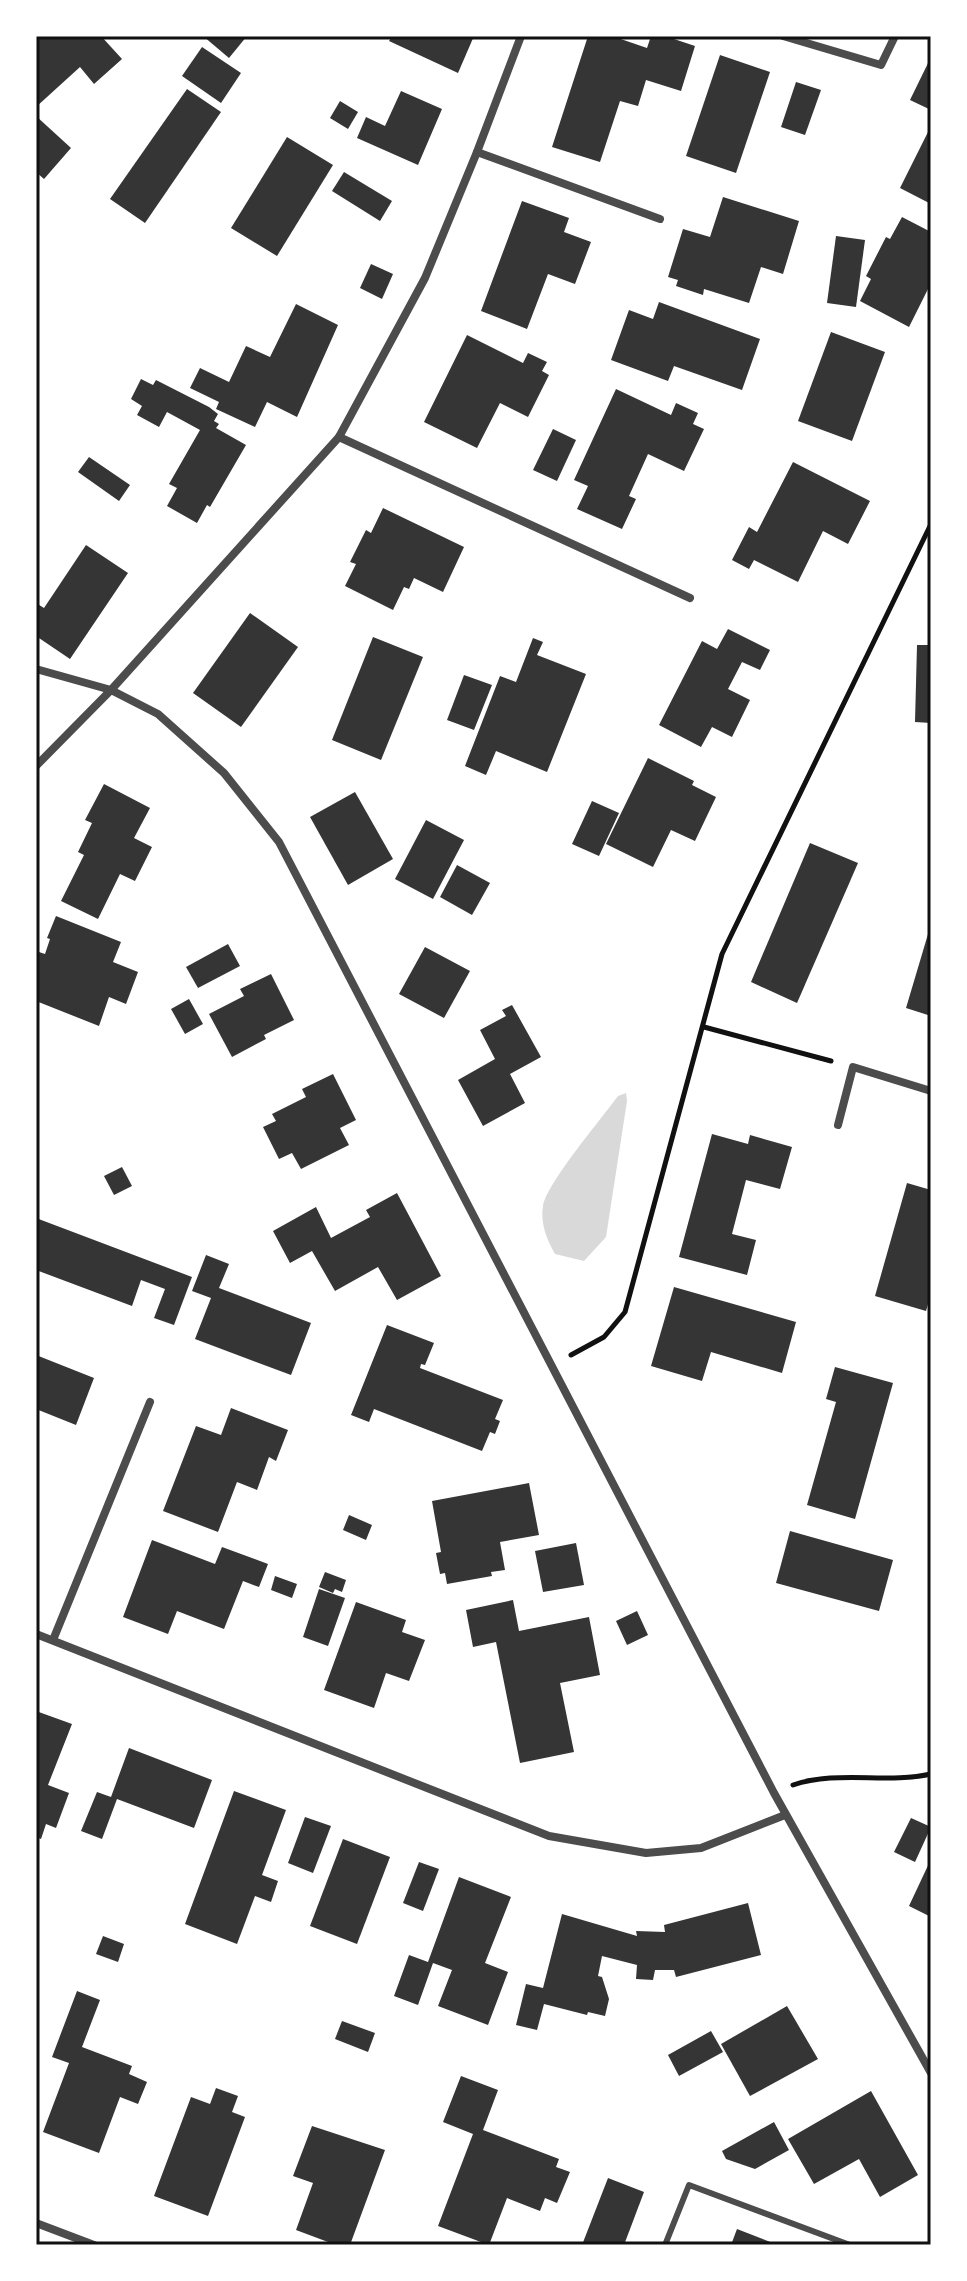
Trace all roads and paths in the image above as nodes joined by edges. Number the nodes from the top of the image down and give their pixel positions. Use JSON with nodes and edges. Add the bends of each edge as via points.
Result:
{"nodes":[{"id":1,"x":521,"y":36,"type":"edge"},
{"id":2,"x":783,"y":36,"type":"edge"},
{"id":3,"x":895,"y":36,"type":"edge"},
{"id":4,"x":477,"y":152,"type":"junction"},
{"id":5,"x":660,"y":219,"type":"dead end"},
{"id":6,"x":339,"y":437,"type":"junction"},
{"id":7,"x":931,"y":524,"type":"edge"},
{"id":8,"x":690,"y":598,"type":"dead end"},
{"id":9,"x":36,"y":669,"type":"edge"},
{"id":10,"x":111,"y":690,"type":"junction"},
{"id":11,"x":36,"y":766,"type":"edge"},
{"id":12,"x":704,"y":1027,"type":"junction"},
{"id":13,"x":853,"y":1067,"type":"junction"},
{"id":14,"x":931,"y":1091,"type":"edge"},
{"id":15,"x":838,"y":1125,"type":"dead end"},
{"id":16,"x":552,"y":1365,"type":"junction"},
{"id":17,"x":150,"y":1402,"type":"dead end"},
{"id":18,"x":36,"y":1634,"type":"edge"},
{"id":19,"x":53,"y":1640,"type":"junction"},
{"id":20,"x":931,"y":1774,"type":"edge"},
{"id":21,"x":774,"y":1793,"type":"junction"},
{"id":22,"x":785,"y":1815,"type":"junction"},
{"id":23,"x":931,"y":2073,"type":"edge"},
{"id":24,"x":36,"y":2223,"type":"edge"},
{"id":25,"x":73,"y":2241,"type":"edge"},
{"id":26,"x":94,"y":2245,"type":"edge"},
{"id":27,"x":665,"y":2245,"type":"edge"},
{"id":28,"x":850,"y":2245,"type":"edge"}],
"edges":[{"from":1,"to":4,"type":"street"},
{"from":2,"to":3,"type":"street","via":[[881,65]]},
{"from":4,"to":5,"type":"street"},
{"from":4,"to":6,"type":"street","via":[[425,278]]},
{"from":6,"to":8,"type":"street"},
{"from":6,"to":10,"type":"street"},
{"from":7,"to":12,"type":"path","via":[[722,954]]},
{"from":9,"to":10,"type":"street"},
{"from":10,"to":11,"type":"street"},
{"from":10,"to":16,"type":"street","via":[[158,714],[202,753],[279,842]]},
{"from":12,"to":13,"type":"path"},
{"from":12,"to":16,"type":"path","via":[[625,1312],[604,1337]]},
{"from":13,"to":14,"type":"street"},
{"from":13,"to":15,"type":"street"},
{"from":16,"to":21,"type":"street"},
{"from":17,"to":19,"type":"street"},
{"from":18,"to":19,"type":"street"},
{"from":19,"to":22,"type":"street","via":[[549,1836],[646,1853],[674,1851],[701,1848]]},
{"from":20,"to":21,"type":"path","via":[[825,1779]]},
{"from":21,"to":22,"type":"street"},
{"from":22,"to":23,"type":"street"},
{"from":24,"to":25,"type":"street"},
{"from":25,"to":26,"type":"street"},
{"from":27,"to":28,"type":"lane","via":[[689,2185]]}]}
